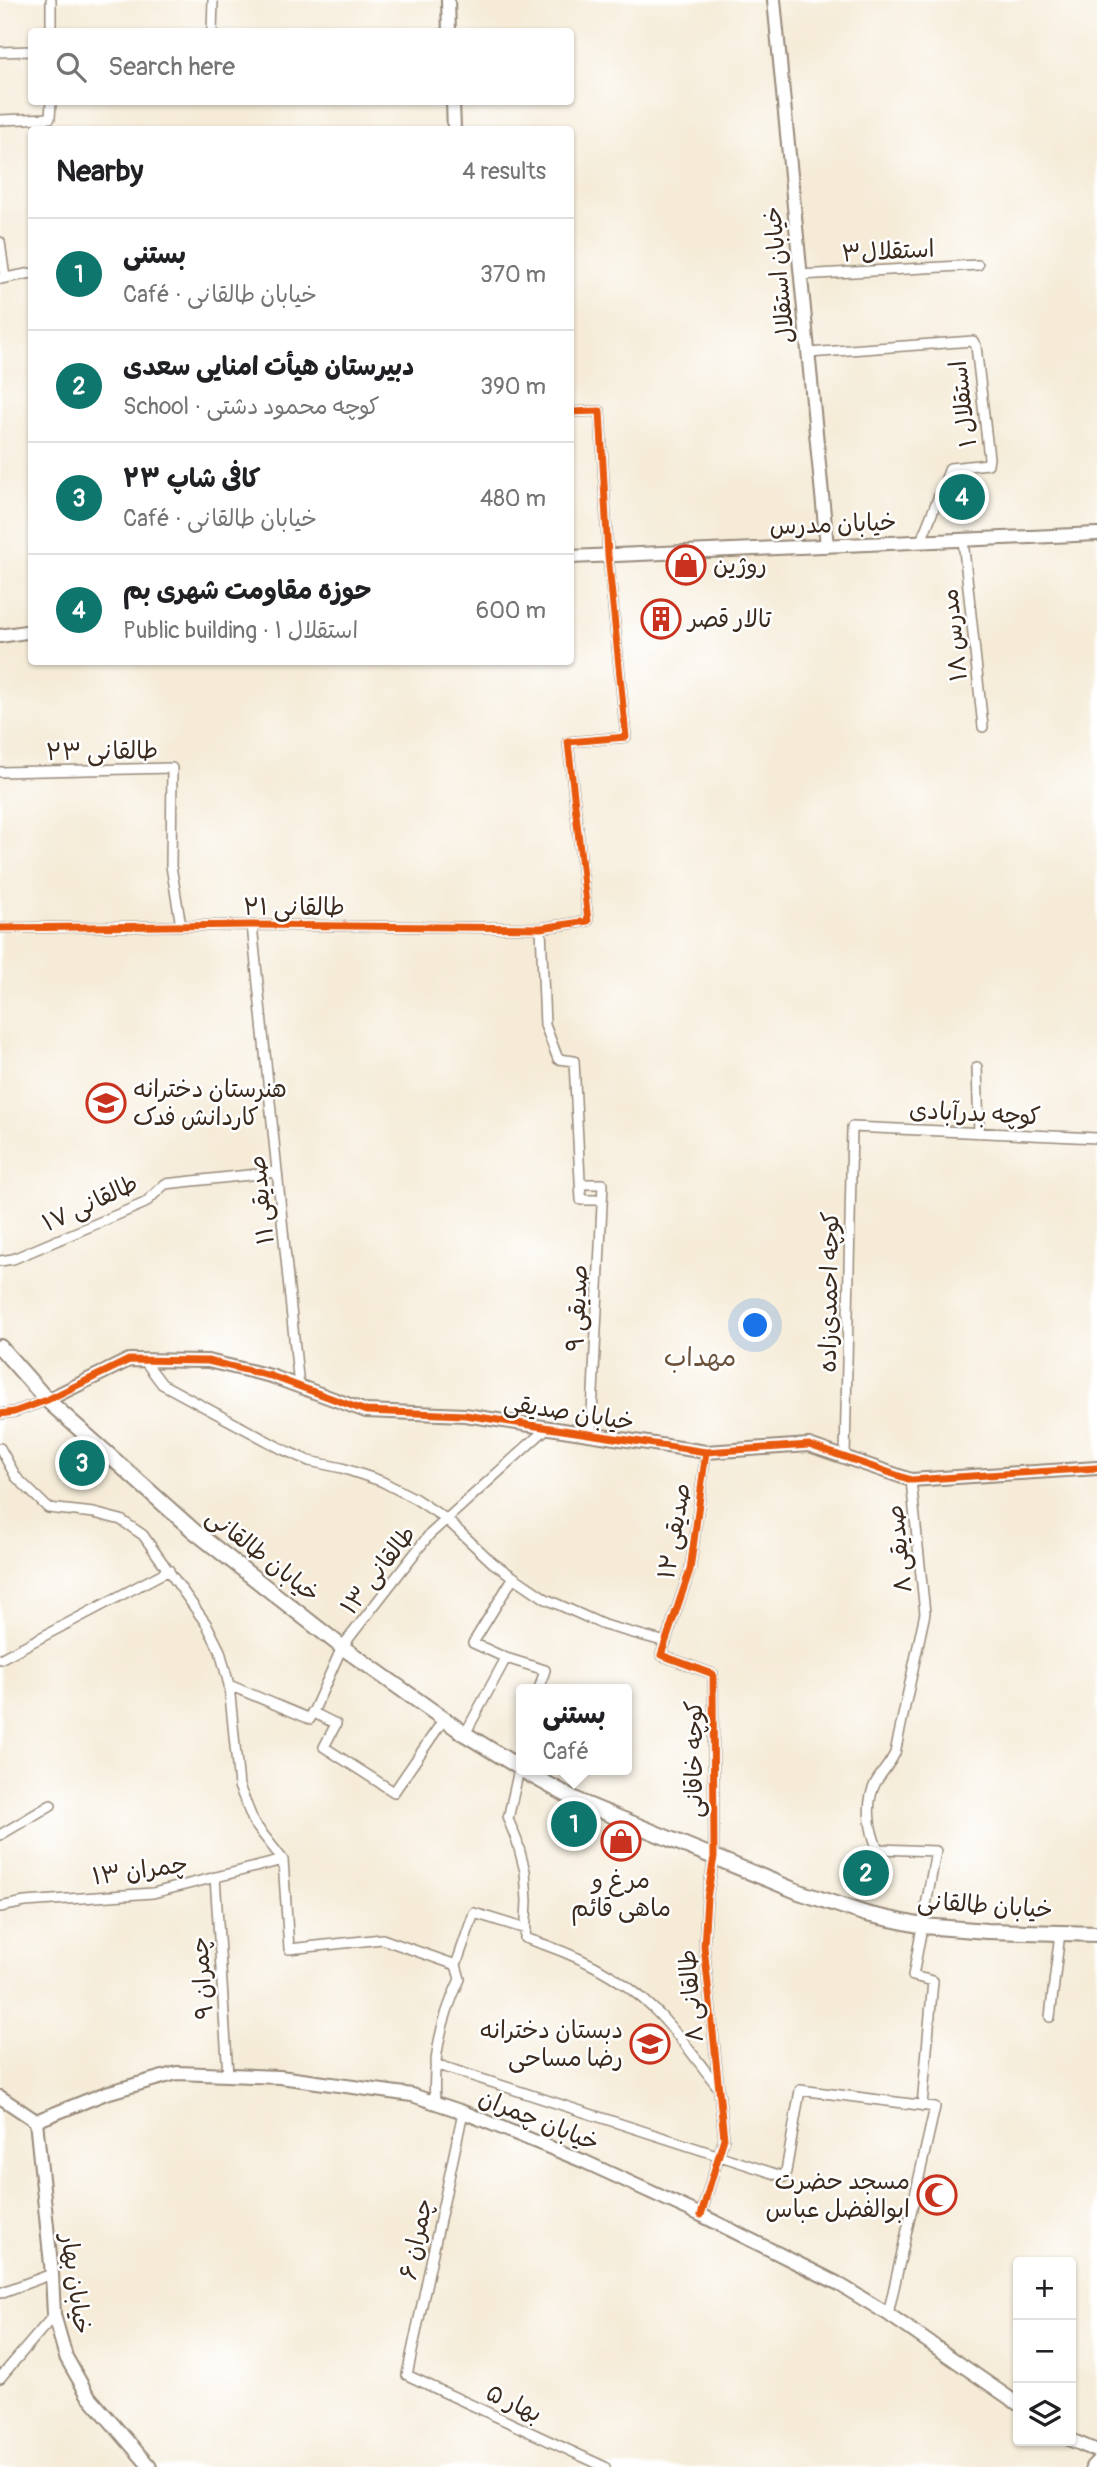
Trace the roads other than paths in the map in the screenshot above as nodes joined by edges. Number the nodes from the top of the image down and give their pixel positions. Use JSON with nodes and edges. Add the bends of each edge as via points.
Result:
{"nodes":[{"id":1,"x":51,"y":0,"type":"edge"},
{"id":2,"x":213,"y":0,"type":"edge"},
{"id":3,"x":448,"y":0,"type":"edge"},
{"id":4,"x":774,"y":0,"type":"edge"},
{"id":5,"x":51,"y":28,"type":"edge"},
{"id":6,"x":212,"y":28,"type":"edge"},
{"id":7,"x":449,"y":28,"type":"edge"},
{"id":8,"x":28,"y":51,"type":"edge"},
{"id":9,"x":0,"y":52,"type":"edge"},
{"id":10,"x":51,"y":105,"type":"edge"},
{"id":11,"x":453,"y":105,"type":"edge"},
{"id":12,"x":0,"y":120,"type":"edge"},
{"id":13,"x":454,"y":126,"type":"edge"},
{"id":14,"x":0,"y":242,"type":"edge"},
{"id":15,"x":978,"y":265,"type":"dead end"},
{"id":16,"x":28,"y":274,"type":"edge"},
{"id":17,"x":800,"y":275,"type":"junction"},
{"id":18,"x":2,"y":278,"type":"edge"},
{"id":19,"x":808,"y":354,"type":"junction"},
{"id":20,"x":574,"y":412,"type":"edge"},
{"id":21,"x":1097,"y":534,"type":"edge"},
{"id":22,"x":962,"y":540,"type":"junction"},
{"id":23,"x":921,"y":541,"type":"junction"},
{"id":24,"x":827,"y":545,"type":"junction"},
{"id":25,"x":608,"y":555,"type":"junction"},
{"id":26,"x":574,"y":556,"type":"edge"},
{"id":27,"x":28,"y":632,"type":"edge"},
{"id":28,"x":0,"y":636,"type":"edge"},
{"id":29,"x":983,"y":727,"type":"dead end"},
{"id":30,"x":0,"y":772,"type":"edge"},
{"id":31,"x":252,"y":925,"type":"junction"},
{"id":32,"x":181,"y":926,"type":"junction"},
{"id":33,"x":0,"y":928,"type":"edge"},
{"id":34,"x":541,"y":928,"type":"junction"},
{"id":35,"x":977,"y":1067,"type":"dead end"},
{"id":36,"x":852,"y":1127,"type":"joint"},
{"id":37,"x":979,"y":1133,"type":"junction"},
{"id":38,"x":1097,"y":1138,"type":"edge"},
{"id":39,"x":277,"y":1172,"type":"junction"},
{"id":40,"x":580,"y":1184,"type":"junction"},
{"id":41,"x":602,"y":1200,"type":"junction"},
{"id":42,"x":0,"y":1261,"type":"edge"},
{"id":43,"x":0,"y":1347,"type":"edge"},
{"id":44,"x":144,"y":1360,"type":"junction"},
{"id":45,"x":299,"y":1387,"type":"junction"},
{"id":46,"x":47,"y":1400,"type":"junction"},
{"id":47,"x":0,"y":1414,"type":"edge"},
{"id":48,"x":547,"y":1427,"type":"junction"},
{"id":49,"x":591,"y":1434,"type":"junction"},
{"id":50,"x":0,"y":1448,"type":"edge"},
{"id":51,"x":706,"y":1452,"type":"junction"},
{"id":52,"x":845,"y":1457,"type":"junction"},
{"id":53,"x":1097,"y":1468,"type":"edge"},
{"id":54,"x":911,"y":1480,"type":"junction"},
{"id":55,"x":446,"y":1519,"type":"junction"},
{"id":56,"x":169,"y":1570,"type":"junction"},
{"id":57,"x":513,"y":1578,"type":"junction"},
{"id":58,"x":666,"y":1642,"type":"junction"},
{"id":59,"x":342,"y":1647,"type":"junction"},
{"id":60,"x":661,"y":1656,"type":"joint"},
{"id":61,"x":506,"y":1658,"type":"junction"},
{"id":62,"x":0,"y":1659,"type":"edge"},
{"id":63,"x":541,"y":1684,"type":"edge"},
{"id":64,"x":229,"y":1685,"type":"junction"},
{"id":65,"x":311,"y":1716,"type":"junction"},
{"id":66,"x":444,"y":1719,"type":"junction"},
{"id":67,"x":465,"y":1734,"type":"junction"},
{"id":68,"x":516,"y":1763,"type":"edge"},
{"id":69,"x":519,"y":1775,"type":"edge"},
{"id":70,"x":536,"y":1775,"type":"edge"},
{"id":71,"x":51,"y":1805,"type":"dead end"},
{"id":72,"x":0,"y":1835,"type":"edge"},
{"id":73,"x":713,"y":1857,"type":"junction"},
{"id":74,"x":283,"y":1860,"type":"junction"},
{"id":75,"x":215,"y":1877,"type":"junction"},
{"id":76,"x":0,"y":1907,"type":"edge"},
{"id":77,"x":922,"y":1926,"type":"junction"},
{"id":78,"x":1060,"y":1933,"type":"junction"},
{"id":79,"x":525,"y":1934,"type":"junction"},
{"id":80,"x":1097,"y":1934,"type":"edge"},
{"id":81,"x":456,"y":1965,"type":"junction"},
{"id":82,"x":1050,"y":2017,"type":"dead end"},
{"id":83,"x":435,"y":2064,"type":"junction"},
{"id":84,"x":228,"y":2075,"type":"junction"},
{"id":85,"x":719,"y":2089,"type":"junction"},
{"id":86,"x":0,"y":2097,"type":"edge"},
{"id":87,"x":435,"y":2102,"type":"junction"},
{"id":88,"x":922,"y":2106,"type":"junction"},
{"id":89,"x":463,"y":2112,"type":"junction"},
{"id":90,"x":36,"y":2121,"type":"junction"},
{"id":91,"x":719,"y":2156,"type":"junction"},
{"id":92,"x":701,"y":2215,"type":"junction"},
{"id":93,"x":52,"y":2274,"type":"junction"},
{"id":94,"x":0,"y":2293,"type":"edge"},
{"id":95,"x":888,"y":2314,"type":"junction"},
{"id":96,"x":54,"y":2315,"type":"junction"},
{"id":97,"x":407,"y":2375,"type":"joint"},
{"id":98,"x":0,"y":2378,"type":"edge"},
{"id":99,"x":1013,"y":2401,"type":"edge"},
{"id":100,"x":1076,"y":2442,"type":"edge"},
{"id":101,"x":1097,"y":2451,"type":"edge"},
{"id":102,"x":1097,"y":2463,"type":"edge"},
{"id":103,"x":150,"y":2467,"type":"edge"},
{"id":104,"x":605,"y":2467,"type":"edge"},
{"id":105,"x":1093,"y":2467,"type":"edge"}],
"edges":[{"from":1,"to":5,"type":"street"},
{"from":2,"to":6,"type":"street"},
{"from":3,"to":7,"type":"street"},
{"from":4,"to":17,"type":"street","name":"خیابان استقلال"},
{"from":8,"to":9,"type":"street"},
{"from":10,"to":12,"type":"street","via":[[50,118]]},
{"from":11,"to":13,"type":"street"},
{"from":14,"to":18,"type":"street"},
{"from":15,"to":17,"type":"street","name":"استقلال۳"},
{"from":16,"to":18,"type":"street"},
{"from":17,"to":19,"type":"street","name":"خیابان استقلال"},
{"from":19,"to":23,"type":"street","name":"استقلال ۱","via":[[973,341],[988,464],[950,468]]},
{"from":19,"to":24,"type":"street","name":"خیابان استقلال"},
{"from":20,"to":25,"type":"street","via":[[600,411]]},
{"from":21,"to":22,"type":"street","name":"خیابان مدرس"},
{"from":22,"to":23,"type":"street","name":"خیابان مدرس"},
{"from":22,"to":29,"type":"street","name":"مدرس ۱۸"},
{"from":23,"to":24,"type":"street","name":"خیابان مدرس"},
{"from":24,"to":25,"type":"street","name":"خیابان مدرس"},
{"from":25,"to":26,"type":"street","name":"خیابان مدرس"},
{"from":25,"to":34,"type":"street","name":"طالقانی ۲۱","via":[[626,737],[568,742],[587,921]]},
{"from":27,"to":28,"type":"street"},
{"from":30,"to":32,"type":"street","name":"طالقانی ۲۳","via":[[172,768],[171,866]]},
{"from":31,"to":32,"type":"street","name":"طالقانی ۲۱"},
{"from":31,"to":34,"type":"street","name":"طالقانی ۲۱"},
{"from":31,"to":39,"type":"street","name":"صدیقی ۱۱"},
{"from":32,"to":33,"type":"street","name":"طالقانی ۲۱"},
{"from":34,"to":40,"type":"street","via":[[545,1025],[558,1059],[574,1061]]},
{"from":35,"to":37,"type":"street"},
{"from":36,"to":37,"type":"street","name":"کوچه بدرآبادی"},
{"from":36,"to":52,"type":"street","name":"کوچه احمدی‌زاده"},
{"from":37,"to":38,"type":"street","name":"کوچه بدرآبادی"},
{"from":39,"to":42,"type":"street","name":"طالقانی ۱۷","via":[[165,1184],[145,1203]]},
{"from":39,"to":45,"type":"street","name":"صدیقی ۱۱"},
{"from":40,"to":41,"type":"street","via":[[580,1200]]},
{"from":40,"to":41,"type":"street","name":"صدیقی ۹","via":[[603,1184]]},
{"from":41,"to":49,"type":"street","name":"صدیقی ۹"},
{"from":43,"to":46,"type":"main road","name":"خیابان طالقانی"},
{"from":44,"to":45,"type":"street","name":"خیابان صدیقی","via":[[208,1361]]},
{"from":44,"to":46,"type":"street","name":"خیابان صدیقی","via":[[129,1360]]},
{"from":44,"to":55,"type":"street","via":[[162,1384],[251,1433],[309,1461],[381,1481]]},
{"from":45,"to":48,"type":"street","name":"خیابان صدیقی","via":[[366,1411],[465,1415]]},
{"from":46,"to":47,"type":"street"},
{"from":46,"to":59,"type":"main road","name":"خیابان طالقانی","via":[[194,1531]]},
{"from":48,"to":49,"type":"street","name":"خیابان صدیقی"},
{"from":48,"to":55,"type":"street","name":"طالقانی ۱۳"},
{"from":49,"to":51,"type":"street","name":"خیابان صدیقی"},
{"from":50,"to":56,"type":"street","via":[[16,1478],[48,1508],[121,1520],[143,1535]]},
{"from":51,"to":52,"type":"street","name":"خیابان صدیقی","via":[[810,1445]]},
{"from":51,"to":58,"type":"street","name":"صدیقی ۱۲","via":[[691,1570]]},
{"from":52,"to":54,"type":"street","name":"خیابان صدیقی"},
{"from":53,"to":54,"type":"street","name":"خیابان صدیقی"},
{"from":54,"to":77,"type":"street","name":"صدیقی ۸","via":[[925,1613],[895,1753],[875,1783],[870,1820],[878,1849],[936,1851]]},
{"from":55,"to":57,"type":"street"},
{"from":55,"to":59,"type":"street","name":"طالقانی ۱۳"},
{"from":56,"to":62,"type":"street"},
{"from":56,"to":64,"type":"street","via":[[207,1625]]},
{"from":57,"to":58,"type":"street","via":[[574,1613]]},
{"from":57,"to":61,"type":"street","via":[[474,1643]]},
{"from":58,"to":60,"type":"street","name":"صدیقی ۱۲"},
{"from":59,"to":65,"type":"street","name":"طالقانی ۱۳"},
{"from":59,"to":66,"type":"main road","name":"خیابان طالقانی"},
{"from":60,"to":73,"type":"street","name":"کوچه خاقانی","via":[[713,1674]]},
{"from":61,"to":63,"type":"street","via":[[545,1670]]},
{"from":61,"to":67,"type":"street"},
{"from":64,"to":65,"type":"street"},
{"from":64,"to":74,"type":"street","via":[[239,1786],[254,1823]]},
{"from":65,"to":66,"type":"street","via":[[336,1724],[324,1747],[394,1792]]},
{"from":66,"to":67,"type":"main road","name":"خیابان طالقانی"},
{"from":67,"to":68,"type":"main road","name":"خیابان طالقانی"},
{"from":69,"to":79,"type":"street","via":[[508,1819],[524,1871]]},
{"from":70,"to":73,"type":"main road","name":"خیابان طالقانی","via":[[580,1802]]},
{"from":71,"to":72,"type":"street"},
{"from":73,"to":77,"type":"main road","name":"خیابان طالقانی","via":[[799,1892]]},
{"from":73,"to":85,"type":"street","name":"طالقانی ۸","via":[[704,1946]]},
{"from":74,"to":75,"type":"street","name":"چمران ۱۳"},
{"from":74,"to":81,"type":"street","via":[[289,1949],[382,1939]]},
{"from":75,"to":76,"type":"street","name":"چمران ۱۳","via":[[153,1893]]},
{"from":75,"to":84,"type":"street","name":"چمران ۹"},
{"from":77,"to":78,"type":"main road","name":"خیابان طالقانی"},
{"from":77,"to":88,"type":"street","via":[[913,1976],[933,1981]]},
{"from":78,"to":80,"type":"main road","name":"خیابان طالقانی"},
{"from":78,"to":82,"type":"street"},
{"from":79,"to":81,"type":"street","via":[[474,1913]]},
{"from":79,"to":85,"type":"street","via":[[601,1968],[631,1988],[658,2012]]},
{"from":81,"to":83,"type":"street","via":[[460,1979],[441,2027]]},
{"from":83,"to":87,"type":"street"},
{"from":83,"to":91,"type":"street"},
{"from":84,"to":87,"type":"street","name":"خیابان چمران","via":[[280,2077]]},
{"from":84,"to":90,"type":"street","name":"خیابان چمران","via":[[177,2073],[106,2093]]},
{"from":85,"to":91,"type":"street","name":"طالقانی ۸","via":[[724,2138]]},
{"from":86,"to":90,"type":"street"},
{"from":87,"to":89,"type":"street","name":"خیابان چمران"},
{"from":88,"to":91,"type":"street","via":[[800,2090],[785,2177]]},
{"from":88,"to":95,"type":"street","via":[[935,2107]]},
{"from":89,"to":92,"type":"street","name":"خیابان چمران"},
{"from":89,"to":97,"type":"street","name":"چمران ۶"},
{"from":90,"to":93,"type":"street","name":"خیابان بهار"},
{"from":91,"to":92,"type":"street","name":"طالقانی ۸"},
{"from":92,"to":95,"type":"street","name":"خیابان چمران","via":[[837,2283]]},
{"from":93,"to":94,"type":"street"},
{"from":93,"to":96,"type":"street","name":"خیابان بهار"},
{"from":95,"to":99,"type":"street","name":"خیابان چمران"},
{"from":96,"to":98,"type":"street"},
{"from":96,"to":103,"type":"street","name":"خیابان بهار","via":[[66,2357],[87,2394]]},
{"from":97,"to":104,"type":"street","name":"بهار ۵"},
{"from":100,"to":101,"type":"street"},
{"from":102,"to":105,"type":"main road"}]}
